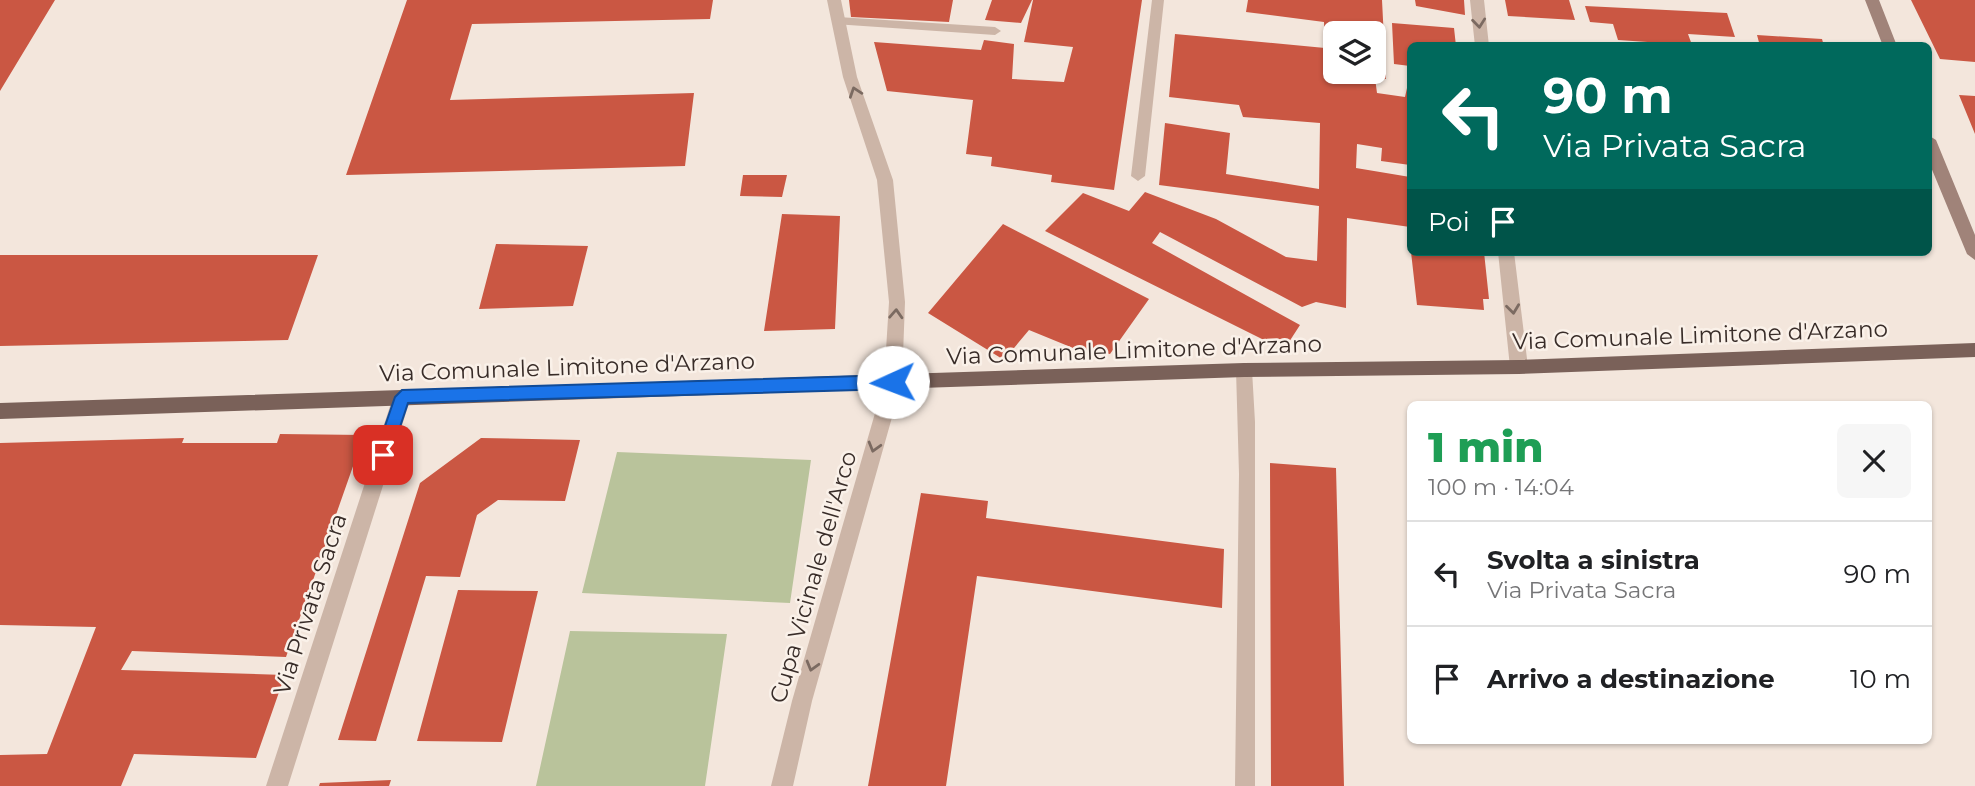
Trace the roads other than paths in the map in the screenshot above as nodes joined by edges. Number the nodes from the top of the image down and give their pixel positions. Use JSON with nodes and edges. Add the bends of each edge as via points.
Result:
{"nodes":[{"id":1,"x":834,"y":0,"type":"edge"},
{"id":2,"x":1158,"y":0,"type":"edge"},
{"id":3,"x":1477,"y":0,"type":"edge"},
{"id":4,"x":1871,"y":0,"type":"edge"},
{"id":5,"x":838,"y":21,"type":"junction"},
{"id":6,"x":995,"y":31,"type":"dead end"},
{"id":7,"x":1482,"y":42,"type":"edge"},
{"id":8,"x":1888,"y":42,"type":"edge"},
{"id":9,"x":1932,"y":150,"type":"edge"},
{"id":10,"x":1138,"y":176,"type":"dead end"},
{"id":11,"x":1975,"y":254,"type":"edge"},
{"id":12,"x":1506,"y":256,"type":"edge"},
{"id":13,"x":1975,"y":350,"type":"edge"},
{"id":14,"x":1519,"y":367,"type":"junction"},
{"id":15,"x":1244,"y":370,"type":"junction"},
{"id":16,"x":893,"y":382,"type":"junction"},
{"id":17,"x":402,"y":397,"type":"junction"},
{"id":18,"x":0,"y":411,"type":"edge"},
{"id":19,"x":277,"y":786,"type":"edge"},
{"id":20,"x":782,"y":786,"type":"edge"},
{"id":21,"x":1245,"y":786,"type":"edge"}],
"edges":[{"from":1,"to":5,"type":"street","name":"Cupa Vicinale dell'Arco"},
{"from":2,"to":10,"type":"lane"},
{"from":3,"to":7,"type":"street","one_way":true},
{"from":4,"to":8,"type":"main road"},
{"from":5,"to":6,"type":"lane"},
{"from":16,"to":5,"type":"street","name":"Cupa Vicinale dell'Arco","one_way":true,"via":[[897,302],[885,180],[850,77]]},
{"from":9,"to":11,"type":"main road"},
{"from":12,"to":14,"type":"street","one_way":true},
{"from":13,"to":14,"type":"main road","name":"Via Comunale Limitone d'Arzano"},
{"from":14,"to":15,"type":"main road","name":"Via Comunale Limitone d'Arzano"},
{"from":15,"to":16,"type":"main road","name":"Via Comunale Limitone d'Arzano"},
{"from":15,"to":21,"type":"lane"},
{"from":16,"to":17,"type":"main road","name":"Via Comunale Limitone d'Arzano"},
{"from":16,"to":20,"type":"street","name":"Cupa Vicinale dell'Arco","one_way":true},
{"from":17,"to":18,"type":"main road","name":"Via Comunale Limitone d'Arzano"},
{"from":17,"to":19,"type":"street","name":"Via Privata Sacra"}]}
